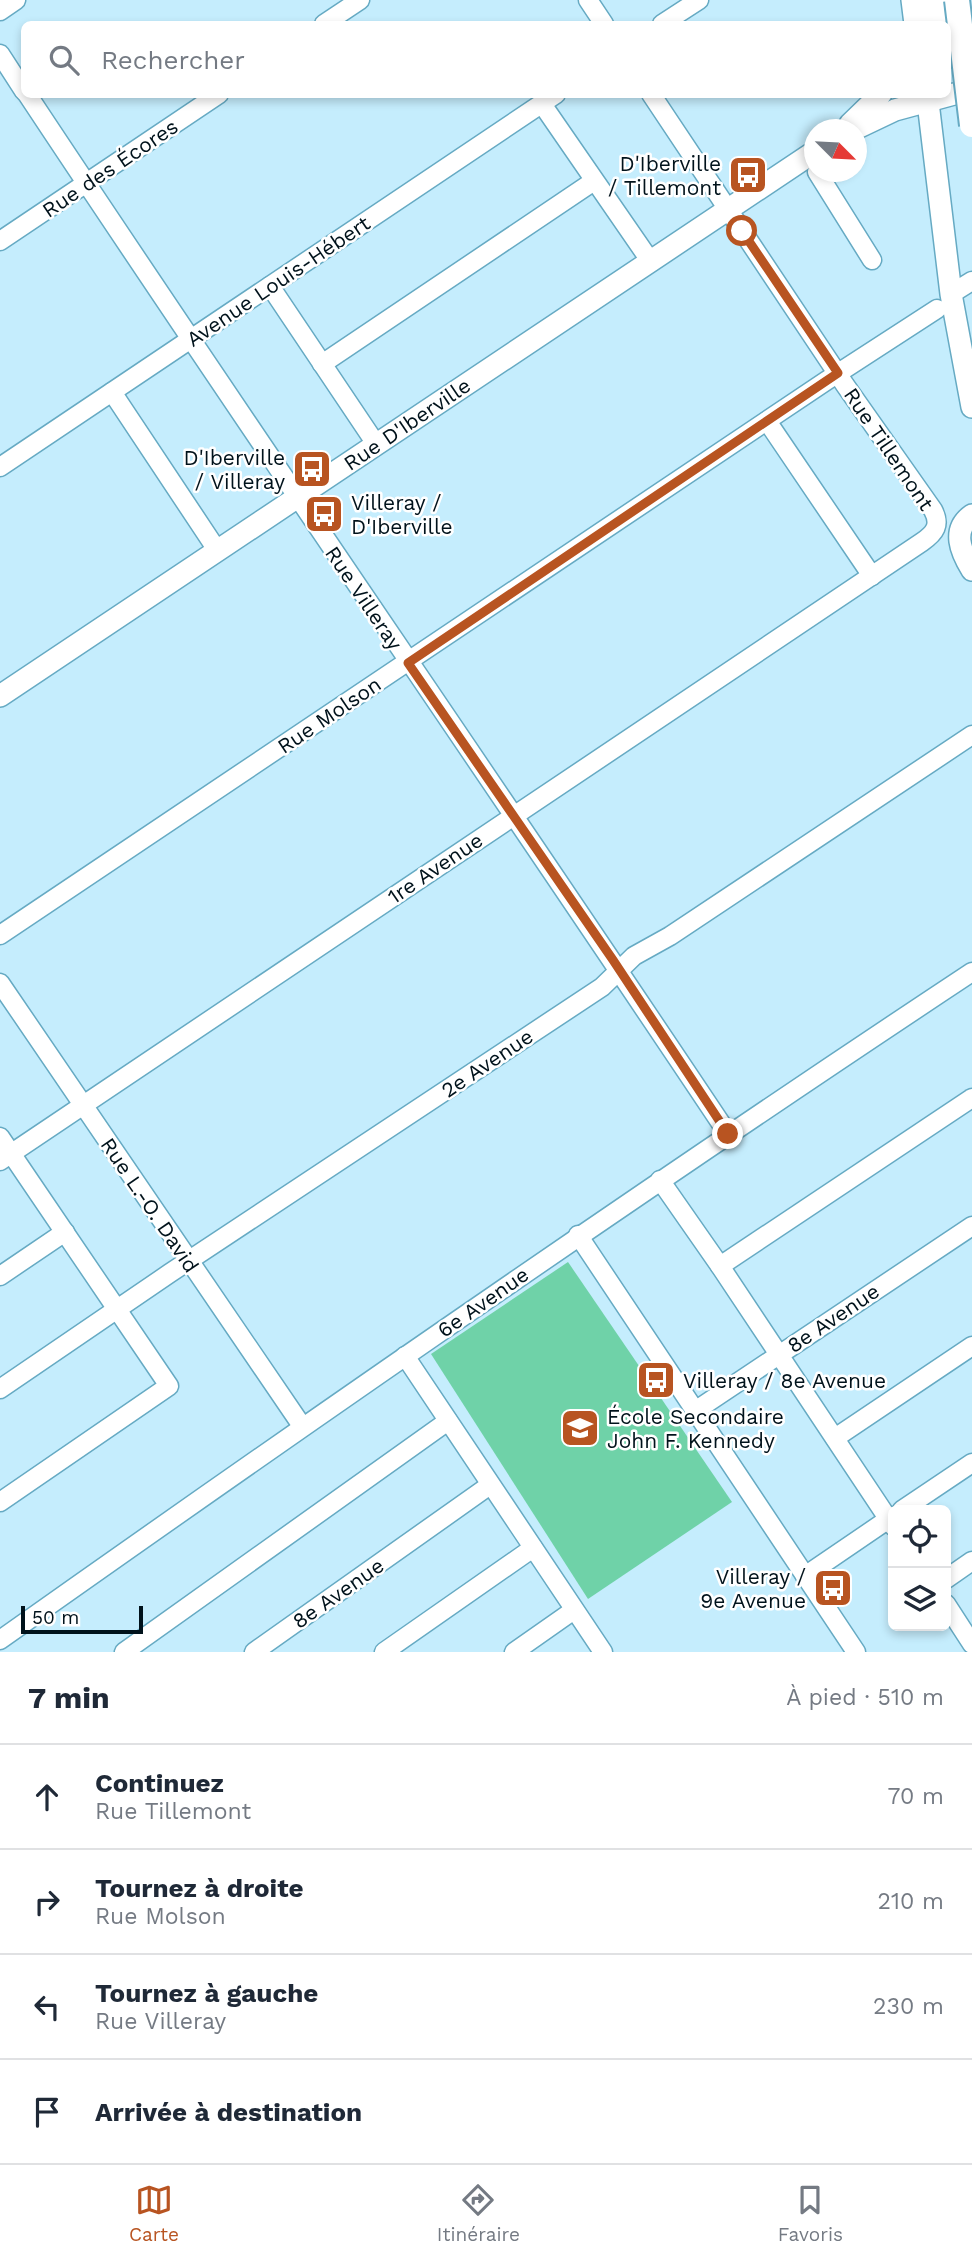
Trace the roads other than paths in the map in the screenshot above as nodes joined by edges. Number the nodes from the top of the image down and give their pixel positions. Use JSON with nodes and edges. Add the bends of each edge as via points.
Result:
{"nodes":[{"id":1,"x":16,"y":0,"type":"edge"},
{"id":2,"x":360,"y":0,"type":"edge"},
{"id":3,"x":587,"y":0,"type":"edge"},
{"id":4,"x":699,"y":0,"type":"edge"},
{"id":5,"x":912,"y":0,"type":"edge"},
{"id":6,"x":933,"y":0,"type":"edge"},
{"id":7,"x":957,"y":0,"type":"edge"},
{"id":8,"x":0,"y":11,"type":"edge"},
{"id":9,"x":328,"y":21,"type":"edge"},
{"id":10,"x":602,"y":21,"type":"edge"},
{"id":11,"x":667,"y":21,"type":"edge"},
{"id":12,"x":915,"y":21,"type":"edge"},
{"id":13,"x":935,"y":21,"type":"edge"},
{"id":14,"x":0,"y":54,"type":"edge"},
{"id":15,"x":21,"y":86,"type":"edge"},
{"id":16,"x":951,"y":94,"type":"edge"},
{"id":17,"x":954,"y":94,"type":"dead end"},
{"id":18,"x":29,"y":98,"type":"edge"},
{"id":19,"x":213,"y":98,"type":"edge"},
{"id":20,"x":654,"y":98,"type":"edge"},
{"id":21,"x":877,"y":98,"type":"edge"},
{"id":22,"x":925,"y":98,"type":"edge"},
{"id":23,"x":928,"y":98,"type":"edge"},
{"id":24,"x":549,"y":99,"type":"edge"},
{"id":25,"x":855,"y":119,"type":"edge"},
{"id":26,"x":867,"y":123,"type":"edge"},
{"id":27,"x":972,"y":125,"type":"edge"},
{"id":28,"x":804,"y":167,"type":"edge"},
{"id":29,"x":594,"y":181,"type":"junction"},
{"id":30,"x":826,"y":182,"type":"edge"},
{"id":31,"x":86,"y":184,"type":"junction"},
{"id":32,"x":728,"y":209,"type":"junction"},
{"id":33,"x":0,"y":241,"type":"edge"},
{"id":34,"x":872,"y":260,"type":"dead end"},
{"id":35,"x":651,"y":262,"type":"junction"},
{"id":36,"x":972,"y":281,"type":"edge"},
{"id":37,"x":270,"y":286,"type":"junction"},
{"id":38,"x":944,"y":301,"type":"junction"},
{"id":39,"x":190,"y":340,"type":"junction"},
{"id":40,"x":322,"y":364,"type":"junction"},
{"id":41,"x":838,"y":373,"type":"junction"},
{"id":42,"x":112,"y":392,"type":"junction"},
{"id":43,"x":972,"y":407,"type":"edge"},
{"id":44,"x":767,"y":421,"type":"junction"},
{"id":45,"x":376,"y":444,"type":"junction"},
{"id":46,"x":0,"y":467,"type":"edge"},
{"id":47,"x":296,"y":498,"type":"junction"},
{"id":48,"x":972,"y":515,"type":"edge"},
{"id":49,"x":937,"y":526,"type":"joint"},
{"id":50,"x":218,"y":550,"type":"junction"},
{"id":51,"x":972,"y":570,"type":"edge"},
{"id":52,"x":872,"y":576,"type":"junction"},
{"id":53,"x":408,"y":663,"type":"junction"},
{"id":54,"x":0,"y":696,"type":"edge"},
{"id":55,"x":972,"y":735,"type":"edge"},
{"id":56,"x":513,"y":816,"type":"junction"},
{"id":57,"x":0,"y":935,"type":"edge"},
{"id":58,"x":619,"y":969,"type":"junction"},
{"id":59,"x":972,"y":972,"type":"edge"},
{"id":60,"x":0,"y":983,"type":"edge"},
{"id":61,"x":972,"y":1098,"type":"edge"},
{"id":62,"x":82,"y":1105,"type":"junction"},
{"id":63,"x":728,"y":1134,"type":"junction"},
{"id":64,"x":0,"y":1137,"type":"edge"},
{"id":65,"x":6,"y":1157,"type":"edge"},
{"id":66,"x":660,"y":1180,"type":"junction"},
{"id":67,"x":972,"y":1226,"type":"edge"},
{"id":68,"x":65,"y":1232,"type":"junction"},
{"id":69,"x":578,"y":1235,"type":"junction"},
{"id":70,"x":188,"y":1261,"type":"junction"},
{"id":71,"x":720,"y":1266,"type":"junction"},
{"id":72,"x":0,"y":1276,"type":"edge"},
{"id":73,"x":117,"y":1309,"type":"junction"},
{"id":74,"x":972,"y":1346,"type":"edge"},
{"id":75,"x":779,"y":1354,"type":"junction"},
{"id":76,"x":405,"y":1356,"type":"junction"},
{"id":77,"x":0,"y":1389,"type":"edge"},
{"id":78,"x":695,"y":1411,"type":"junction"},
{"id":79,"x":448,"y":1421,"type":"junction"},
{"id":80,"x":302,"y":1426,"type":"junction"},
{"id":81,"x":835,"y":1438,"type":"junction"},
{"id":82,"x":972,"y":1463,"type":"edge"},
{"id":83,"x":490,"y":1485,"type":"junction"},
{"id":84,"x":0,"y":1502,"type":"edge"},
{"id":85,"x":912,"y":1505,"type":"edge"},
{"id":86,"x":888,"y":1510,"type":"edge"},
{"id":87,"x":888,"y":1522,"type":"edge"},
{"id":88,"x":533,"y":1548,"type":"junction"},
{"id":89,"x":972,"y":1561,"type":"edge"},
{"id":90,"x":805,"y":1576,"type":"junction"},
{"id":91,"x":951,"y":1576,"type":"edge"},
{"id":92,"x":574,"y":1609,"type":"junction"},
{"id":93,"x":951,"y":1612,"type":"edge"},
{"id":94,"x":0,"y":1640,"type":"edge"},
{"id":95,"x":972,"y":1644,"type":"edge"},
{"id":96,"x":124,"y":1652,"type":"edge"},
{"id":97,"x":254,"y":1652,"type":"edge"},
{"id":98,"x":384,"y":1652,"type":"edge"},
{"id":99,"x":514,"y":1652,"type":"edge"},
{"id":100,"x":603,"y":1652,"type":"edge"},
{"id":101,"x":856,"y":1652,"type":"edge"}],
"edges":[{"from":1,"to":8,"type":"street"},
{"from":2,"to":9,"type":"street"},
{"from":3,"to":10,"type":"street"},
{"from":4,"to":11,"type":"street"},
{"from":5,"to":12,"type":"main road"},
{"from":6,"to":13,"type":"highway"},
{"from":7,"to":27,"type":"highway","bridge":true},
{"from":14,"to":15,"type":"street","name":"Rue Villeray"},
{"from":16,"to":17,"type":"main road"},
{"from":18,"to":31,"type":"street","name":"Rue Villeray"},
{"from":19,"to":31,"type":"street","name":"Rue des Écores"},
{"from":20,"to":32,"type":"street","name":"Rue Tillemont"},
{"from":21,"to":25,"type":"main road"},
{"from":22,"to":26,"type":"main road"},
{"from":23,"to":38,"type":"main road"},
{"from":24,"to":29,"type":"street"},
{"from":24,"to":37,"type":"street","name":"Avenue Louis-Hébert"},
{"from":28,"to":32,"type":"main road","name":"Rue D'Iberville"},
{"from":29,"to":35,"type":"street"},
{"from":29,"to":40,"type":"street"},
{"from":30,"to":34,"type":"street"},
{"from":31,"to":33,"type":"street","name":"Rue des Écores"},
{"from":31,"to":39,"type":"street","name":"Rue Villeray"},
{"from":32,"to":35,"type":"main road","name":"Rue D'Iberville"},
{"from":32,"to":41,"type":"street","name":"Rue Tillemont"},
{"from":35,"to":45,"type":"main road","name":"Rue D'Iberville"},
{"from":36,"to":38,"type":"street","name":"Rue Molson"},
{"from":37,"to":39,"type":"street","name":"Avenue Louis-Hébert"},
{"from":37,"to":40,"type":"street"},
{"from":38,"to":41,"type":"street","name":"Rue Molson"},
{"from":38,"to":43,"type":"main road"},
{"from":39,"to":42,"type":"street","name":"Avenue Louis-Hébert"},
{"from":39,"to":47,"type":"street","name":"Rue Villeray"},
{"from":40,"to":45,"type":"street"},
{"from":41,"to":44,"type":"street","name":"Rue Molson"},
{"from":41,"to":49,"type":"street","name":"Rue Tillemont","via":[[933,510]]},
{"from":42,"to":46,"type":"street","name":"Avenue Louis-Hébert"},
{"from":42,"to":50,"type":"street"},
{"from":44,"to":52,"type":"street"},
{"from":44,"to":53,"type":"street","name":"Rue Molson"},
{"from":45,"to":47,"type":"main road","name":"Rue D'Iberville"},
{"from":47,"to":50,"type":"main road","name":"Rue D'Iberville"},
{"from":47,"to":53,"type":"street","name":"Rue Villeray"},
{"from":48,"to":51,"type":"main road","via":[[962,524],[959,536]]},
{"from":49,"to":52,"type":"street","name":"1re Avenue","via":[[930,537]]},
{"from":50,"to":54,"type":"main road","name":"Rue D'Iberville"},
{"from":52,"to":56,"type":"street","name":"1re Avenue"},
{"from":53,"to":56,"type":"street","name":"Rue Villeray"},
{"from":53,"to":57,"type":"street","name":"Rue Molson"},
{"from":55,"to":58,"type":"street","name":"2e Avenue"},
{"from":56,"to":58,"type":"street","name":"Rue Villeray"},
{"from":56,"to":62,"type":"street","name":"1re Avenue"},
{"from":58,"to":63,"type":"street","name":"Rue Villeray"},
{"from":58,"to":70,"type":"street","name":"2e Avenue","via":[[602,986]]},
{"from":59,"to":63,"type":"street","name":"6e Avenue"},
{"from":60,"to":62,"type":"street","name":"Rue L.-O. David"},
{"from":61,"to":71,"type":"street"},
{"from":62,"to":65,"type":"street","name":"1re Avenue"},
{"from":62,"to":70,"type":"street","name":"Rue L.-O. David"},
{"from":63,"to":66,"type":"street","name":"6e Avenue"},
{"from":64,"to":65,"type":"street"},
{"from":65,"to":68,"type":"street"},
{"from":66,"to":69,"type":"street","name":"6e Avenue"},
{"from":66,"to":71,"type":"street"},
{"from":67,"to":75,"type":"street","name":"8e Avenue"},
{"from":68,"to":72,"type":"street"},
{"from":68,"to":73,"type":"street"},
{"from":69,"to":76,"type":"street","name":"6e Avenue"},
{"from":69,"to":78,"type":"street"},
{"from":70,"to":73,"type":"street","name":"2e Avenue"},
{"from":70,"to":80,"type":"street","name":"Rue L.-O. David"},
{"from":71,"to":75,"type":"street"},
{"from":73,"to":77,"type":"street","name":"2e Avenue"},
{"from":73,"to":84,"type":"street","via":[[169,1387]]},
{"from":74,"to":81,"type":"street"},
{"from":75,"to":78,"type":"street","name":"8e Avenue"},
{"from":75,"to":81,"type":"street"},
{"from":76,"to":79,"type":"street"},
{"from":76,"to":80,"type":"street","name":"6e Avenue"},
{"from":78,"to":90,"type":"street"},
{"from":79,"to":83,"type":"street"},
{"from":79,"to":96,"type":"street"},
{"from":80,"to":94,"type":"street","name":"6e Avenue"},
{"from":81,"to":86,"type":"street"},
{"from":82,"to":85,"type":"street"},
{"from":83,"to":88,"type":"street"},
{"from":83,"to":97,"type":"street","name":"8e Avenue"},
{"from":87,"to":90,"type":"street"},
{"from":88,"to":92,"type":"street"},
{"from":88,"to":98,"type":"street"},
{"from":89,"to":91,"type":"street"},
{"from":90,"to":101,"type":"street"},
{"from":92,"to":99,"type":"street"},
{"from":92,"to":100,"type":"street"},
{"from":93,"to":95,"type":"street"}]}
